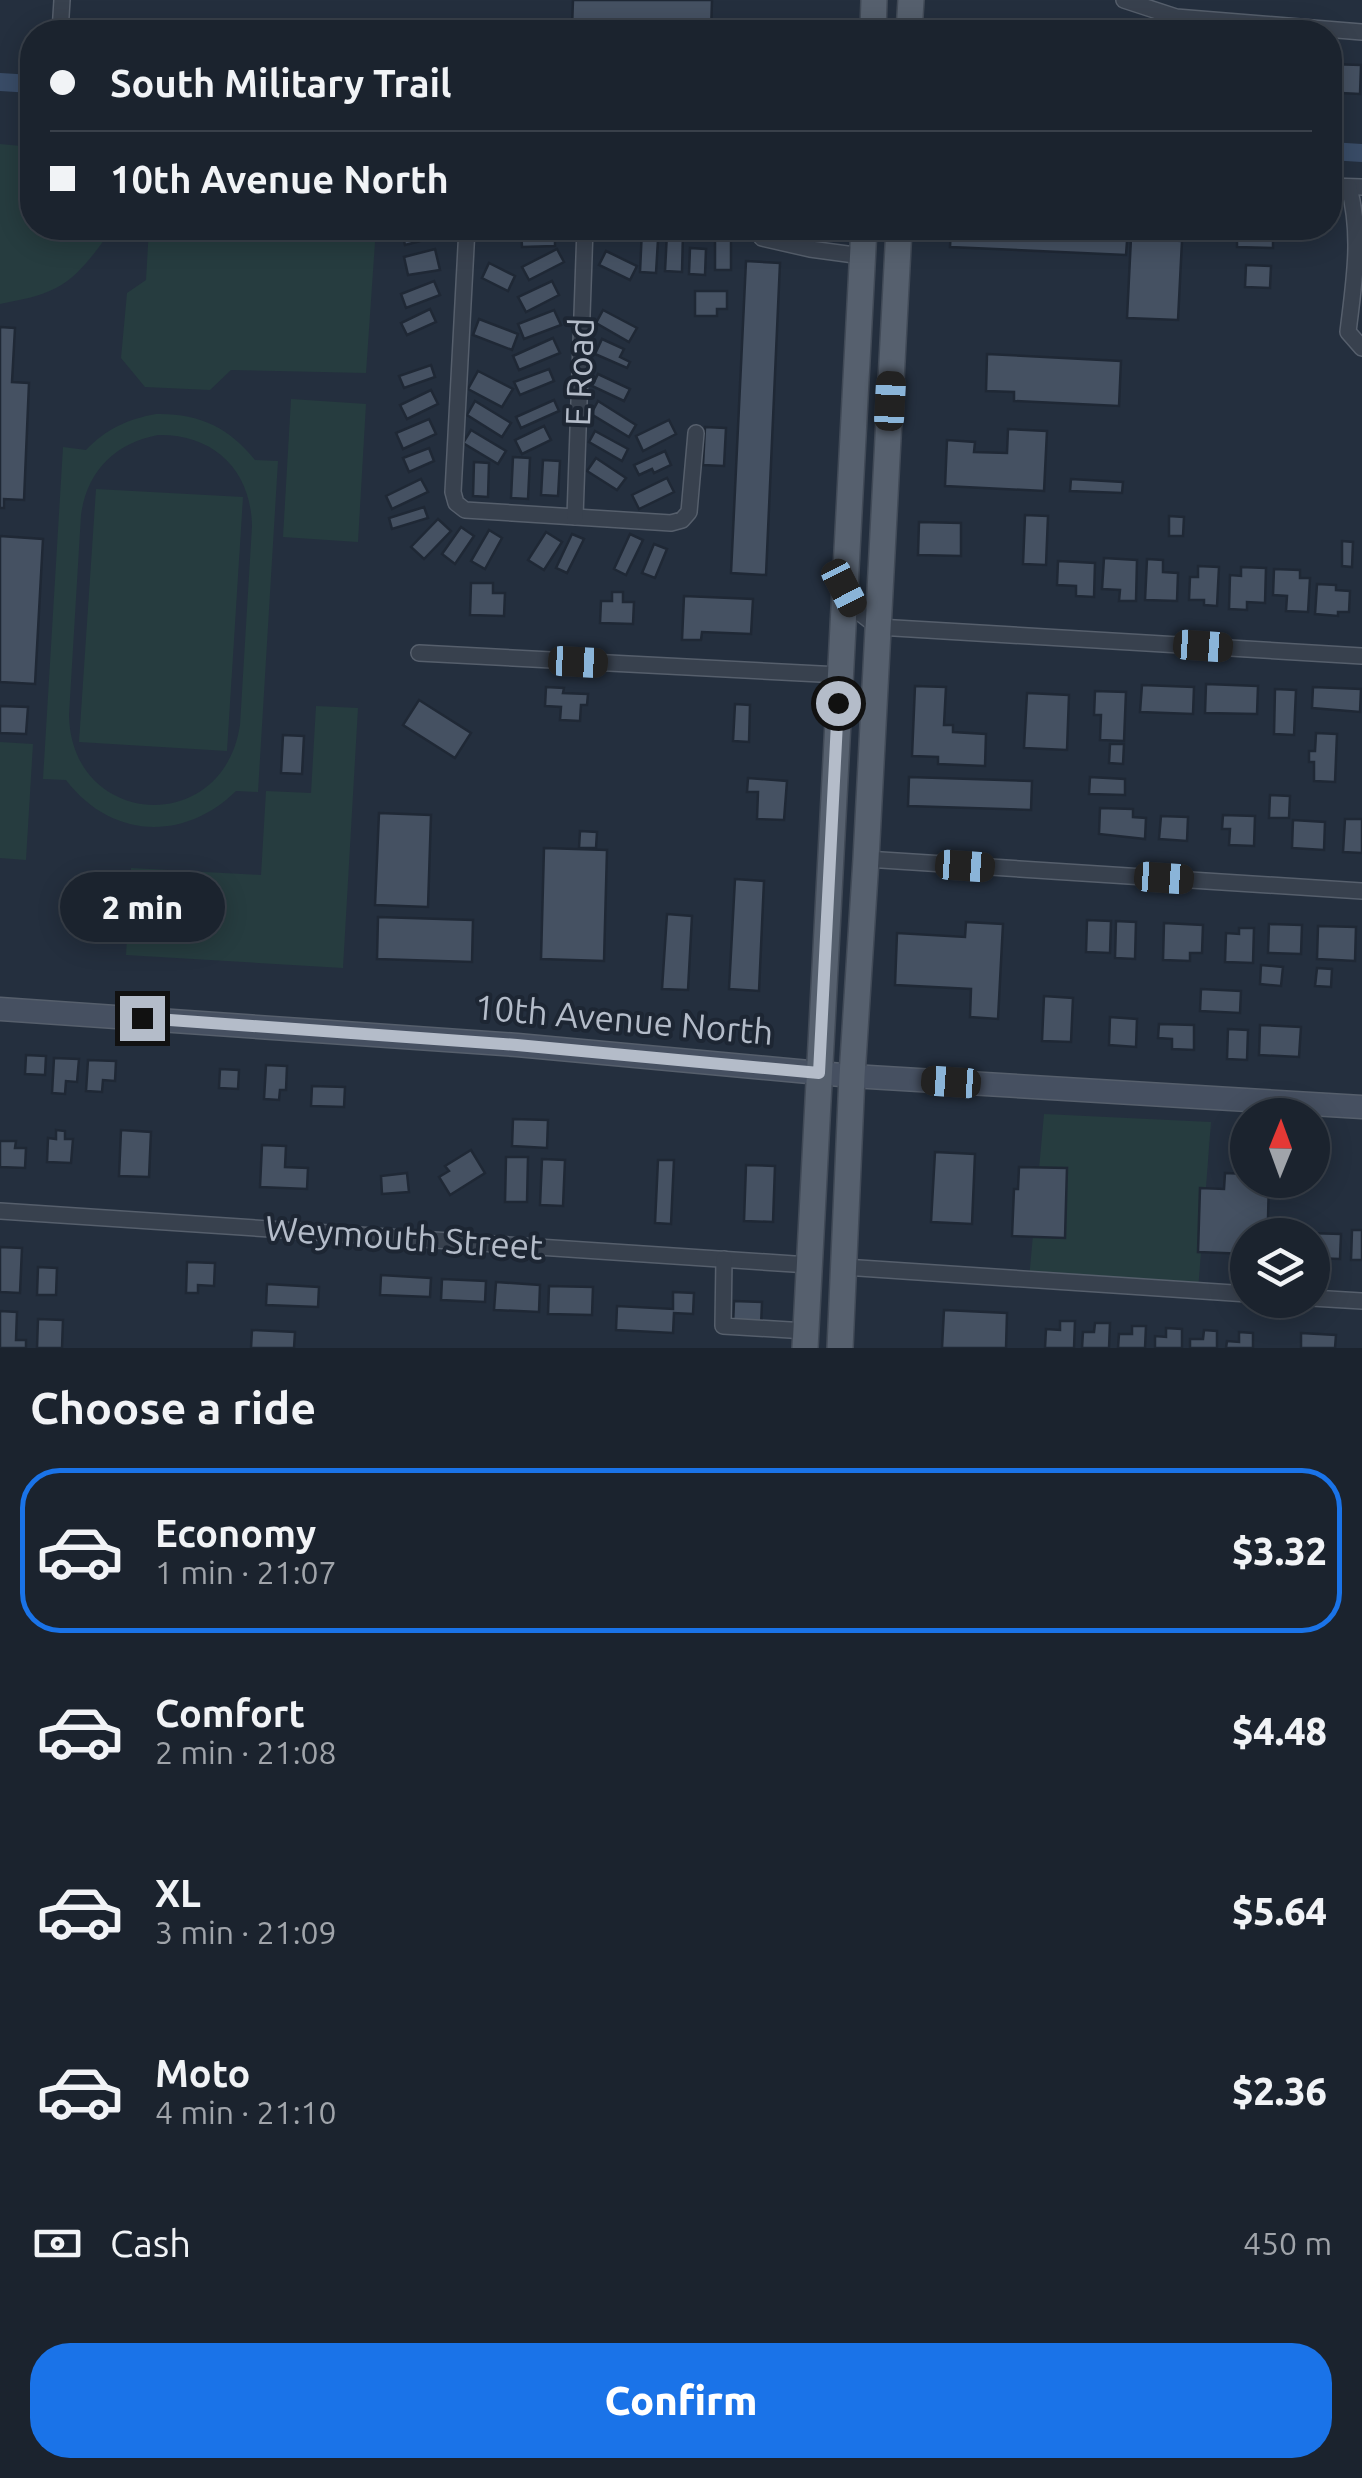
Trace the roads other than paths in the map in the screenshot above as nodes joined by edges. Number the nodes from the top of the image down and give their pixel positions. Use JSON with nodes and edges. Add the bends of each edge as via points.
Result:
{"nodes":[{"id":1,"x":1124,"y":0,"type":"edge"},
{"id":2,"x":1206,"y":0,"type":"edge"},
{"id":3,"x":1206,"y":20,"type":"joint"},
{"id":4,"x":1356,"y":187,"type":"edge"},
{"id":5,"x":465,"y":240,"type":"edge"},
{"id":6,"x":585,"y":240,"type":"edge"},
{"id":7,"x":771,"y":240,"type":"edge"},
{"id":8,"x":863,"y":240,"type":"edge"},
{"id":9,"x":897,"y":240,"type":"edge"},
{"id":10,"x":862,"y":256,"type":"junction"},
{"id":11,"x":1362,"y":348,"type":"edge"},
{"id":12,"x":696,"y":433,"type":"dead end"},
{"id":13,"x":575,"y":517,"type":"junction"},
{"id":14,"x":844,"y":588,"type":"junction"},
{"id":15,"x":878,"y":626,"type":"junction"},
{"id":16,"x":419,"y":653,"type":"dead end"},
{"id":17,"x":1362,"y":656,"type":"edge"},
{"id":18,"x":840,"y":675,"type":"junction"},
{"id":19,"x":866,"y":859,"type":"junction"},
{"id":20,"x":1362,"y":891,"type":"edge"},
{"id":21,"x":0,"y":1009,"type":"edge"},
{"id":22,"x":819,"y":1073,"type":"junction"},
{"id":23,"x":852,"y":1076,"type":"junction"},
{"id":24,"x":1362,"y":1107,"type":"edge"},
{"id":25,"x":0,"y":1211,"type":"edge"},
{"id":26,"x":724,"y":1259,"type":"junction"},
{"id":27,"x":809,"y":1265,"type":"junction"},
{"id":28,"x":844,"y":1267,"type":"junction"},
{"id":29,"x":1230,"y":1293,"type":"edge"},
{"id":30,"x":1330,"y":1299,"type":"edge"},
{"id":31,"x":1362,"y":1302,"type":"edge"},
{"id":32,"x":805,"y":1339,"type":"edge"},
{"id":33,"x":840,"y":1348,"type":"edge"}],
"edges":[{"from":1,"to":3,"type":"street"},
{"from":2,"to":3,"type":"street"},
{"from":4,"to":11,"type":"street","via":[[1348,332]]},
{"from":5,"to":13,"type":"street","via":[[456,503],[465,510]]},
{"from":6,"to":13,"type":"street","name":"E Road"},
{"from":7,"to":10,"type":"street"},
{"from":8,"to":10,"type":"main road"},
{"from":9,"to":15,"type":"main road"},
{"from":10,"to":14,"type":"main road"},
{"from":12,"to":13,"type":"street","via":[[689,512],[682,520]]},
{"from":14,"to":15,"type":"street","via":[[856,610]]},
{"from":14,"to":18,"type":"main road"},
{"from":15,"to":17,"type":"street"},
{"from":15,"to":19,"type":"main road"},
{"from":16,"to":18,"type":"street"},
{"from":18,"to":22,"type":"main road"},
{"from":19,"to":20,"type":"street"},
{"from":19,"to":23,"type":"main road"},
{"from":21,"to":22,"type":"street","name":"10th Avenue North"},
{"from":22,"to":23,"type":"street","name":"10th Avenue North"},
{"from":22,"to":27,"type":"main road"},
{"from":23,"to":24,"type":"street","name":"10th Avenue North"},
{"from":23,"to":28,"type":"main road"},
{"from":25,"to":26,"type":"street","name":"Weymouth Street"},
{"from":26,"to":27,"type":"street","name":"Weymouth Street"},
{"from":26,"to":32,"type":"street","via":[[723,1326]]},
{"from":27,"to":32,"type":"main road"},
{"from":28,"to":29,"type":"street"},
{"from":28,"to":33,"type":"main road"},
{"from":30,"to":31,"type":"street"}]}
